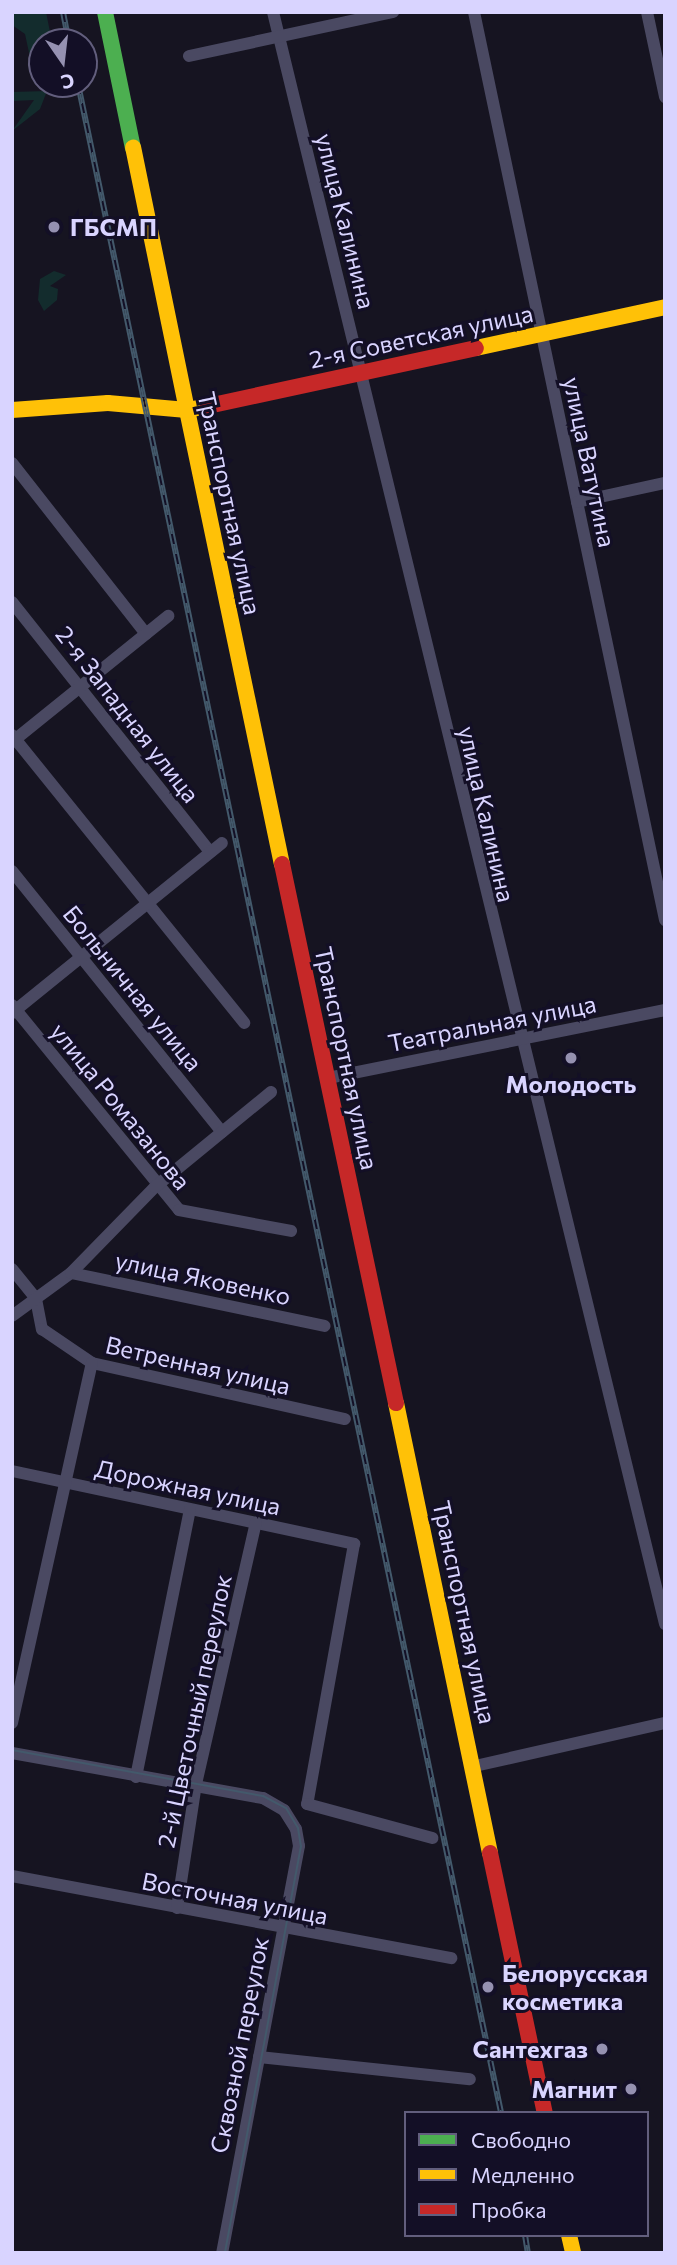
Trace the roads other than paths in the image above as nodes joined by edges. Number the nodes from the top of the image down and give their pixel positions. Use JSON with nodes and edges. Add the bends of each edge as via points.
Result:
{"nodes":[{"id":1,"x":105,"y":12,"type":"edge"},
{"id":2,"x":274,"y":12,"type":"edge"},
{"id":3,"x":393,"y":12,"type":"edge"},
{"id":4,"x":474,"y":12,"type":"edge"},
{"id":5,"x":647,"y":12,"type":"edge"},
{"id":6,"x":280,"y":36,"type":"junction"},
{"id":7,"x":190,"y":56,"type":"dead end"},
{"id":8,"x":665,"y":97,"type":"edge"},
{"id":9,"x":665,"y":307,"type":"edge"},
{"id":10,"x":542,"y":334,"type":"junction"},
{"id":11,"x":361,"y":372,"type":"junction"},
{"id":12,"x":12,"y":410,"type":"edge"},
{"id":13,"x":187,"y":410,"type":"junction"},
{"id":14,"x":12,"y":464,"type":"edge"},
{"id":15,"x":665,"y":483,"type":"edge"},
{"id":16,"x":577,"y":502,"type":"junction"},
{"id":17,"x":12,"y":603,"type":"edge"},
{"id":18,"x":168,"y":616,"type":"dead end"},
{"id":19,"x":146,"y":634,"type":"junction"},
{"id":20,"x":80,"y":688,"type":"junction"},
{"id":21,"x":13,"y":739,"type":"edge"},
{"id":22,"x":222,"y":843,"type":"dead end"},
{"id":23,"x":210,"y":852,"type":"junction"},
{"id":24,"x":12,"y":871,"type":"edge"},
{"id":25,"x":147,"y":903,"type":"junction"},
{"id":26,"x":665,"y":920,"type":"edge"},
{"id":27,"x":81,"y":957,"type":"junction"},
{"id":28,"x":14,"y":1010,"type":"edge"},
{"id":29,"x":665,"y":1010,"type":"edge"},
{"id":30,"x":244,"y":1023,"type":"dead end"},
{"id":31,"x":519,"y":1038,"type":"junction"},
{"id":32,"x":328,"y":1078,"type":"junction"},
{"id":33,"x":271,"y":1092,"type":"dead end"},
{"id":34,"x":222,"y":1132,"type":"junction"},
{"id":35,"x":155,"y":1187,"type":"junction"},
{"id":36,"x":291,"y":1231,"type":"dead end"},
{"id":37,"x":12,"y":1269,"type":"edge"},
{"id":38,"x":71,"y":1273,"type":"junction"},
{"id":39,"x":36,"y":1298,"type":"junction"},
{"id":40,"x":12,"y":1316,"type":"edge"},
{"id":41,"x":325,"y":1326,"type":"dead end"},
{"id":42,"x":92,"y":1363,"type":"junction"},
{"id":43,"x":345,"y":1419,"type":"dead end"},
{"id":44,"x":12,"y":1471,"type":"edge"},
{"id":45,"x":68,"y":1483,"type":"junction"},
{"id":46,"x":190,"y":1509,"type":"junction"},
{"id":47,"x":257,"y":1523,"type":"junction"},
{"id":48,"x":665,"y":1624,"type":"edge"},
{"id":49,"x":12,"y":1723,"type":"edge"},
{"id":50,"x":665,"y":1723,"type":"edge"},
{"id":51,"x":12,"y":1753,"type":"edge"},
{"id":52,"x":475,"y":1766,"type":"junction"},
{"id":53,"x":136,"y":1777,"type":"junction"},
{"id":54,"x":196,"y":1787,"type":"junction"},
{"id":55,"x":432,"y":1838,"type":"dead end"},
{"id":56,"x":12,"y":1876,"type":"edge"},
{"id":57,"x":177,"y":1908,"type":"junction"},
{"id":58,"x":283,"y":1931,"type":"junction"},
{"id":59,"x":451,"y":1958,"type":"dead end"},
{"id":60,"x":259,"y":2057,"type":"junction"},
{"id":61,"x":470,"y":2079,"type":"dead end"},
{"id":62,"x":545,"y":2111,"type":"edge"},
{"id":63,"x":222,"y":2253,"type":"edge"}],
"edges":[{"from":1,"to":13,"type":"main road","name":"Транспортная улица"},
{"from":2,"to":6,"type":"street","name":"улица Калинина"},
{"from":3,"to":6,"type":"street"},
{"from":4,"to":10,"type":"street","name":"улица Ватутина"},
{"from":5,"to":8,"type":"street"},
{"from":6,"to":7,"type":"street"},
{"from":6,"to":11,"type":"street","name":"улица Калинина"},
{"from":9,"to":10,"type":"main road","name":"2-я Советская улица"},
{"from":10,"to":11,"type":"main road","name":"2-я Советская улица"},
{"from":10,"to":16,"type":"street","name":"улица Ватутина"},
{"from":11,"to":13,"type":"main road","name":"2-я Советская улица"},
{"from":11,"to":31,"type":"street","name":"улица Калинина"},
{"from":12,"to":13,"type":"main road","name":"2-я Советская улица","via":[[108,403]]},
{"from":13,"to":32,"type":"main road","name":"Транспортная улица"},
{"from":14,"to":19,"type":"street"},
{"from":15,"to":16,"type":"street"},
{"from":16,"to":26,"type":"street","name":"улица Ватутина"},
{"from":17,"to":20,"type":"street","name":"2-я Западная улица"},
{"from":18,"to":19,"type":"street"},
{"from":19,"to":20,"type":"street"},
{"from":20,"to":21,"type":"street"},
{"from":20,"to":23,"type":"street","name":"2-я Западная улица"},
{"from":21,"to":25,"type":"street"},
{"from":22,"to":23,"type":"street"},
{"from":23,"to":25,"type":"street"},
{"from":24,"to":27,"type":"street","name":"Больничная улица"},
{"from":25,"to":27,"type":"street"},
{"from":25,"to":30,"type":"street"},
{"from":27,"to":28,"type":"street"},
{"from":27,"to":34,"type":"street","name":"Больничная улица"},
{"from":28,"to":35,"type":"street","name":"улица Ромазанова"},
{"from":29,"to":31,"type":"street","name":"Театральная улица"},
{"from":31,"to":32,"type":"street","name":"Театральная улица"},
{"from":31,"to":48,"type":"street","name":"улица Калинина"},
{"from":32,"to":52,"type":"main road","name":"Транспортная улица"},
{"from":33,"to":34,"type":"street"},
{"from":34,"to":35,"type":"street"},
{"from":35,"to":36,"type":"street","name":"улица Ромазанова","via":[[179,1210]]},
{"from":35,"to":38,"type":"street"},
{"from":37,"to":39,"type":"street"},
{"from":38,"to":39,"type":"street"},
{"from":38,"to":41,"type":"street","name":"улица Яковенко"},
{"from":39,"to":40,"type":"street"},
{"from":39,"to":42,"type":"street","name":"Ветренная улица","via":[[42,1329]]},
{"from":42,"to":43,"type":"street","name":"Ветренная улица"},
{"from":42,"to":45,"type":"street"},
{"from":44,"to":45,"type":"street","name":"Дорожная улица"},
{"from":45,"to":46,"type":"street","name":"Дорожная улица"},
{"from":45,"to":49,"type":"street"},
{"from":46,"to":47,"type":"street","name":"Дорожная улица"},
{"from":46,"to":53,"type":"street","name":"2-й Цветочный переулок"},
{"from":47,"to":54,"type":"street","name":"2-й Цветочный переулок"},
{"from":47,"to":55,"type":"street","name":"Дорожная улица","via":[[354,1544],[307,1804]]},
{"from":50,"to":52,"type":"street"},
{"from":51,"to":53,"type":"street"},
{"from":52,"to":62,"type":"main road","name":"Транспортная улица"},
{"from":53,"to":54,"type":"street"},
{"from":54,"to":57,"type":"street","name":"2-й Цветочный переулок"},
{"from":54,"to":58,"type":"street","name":"Сквозной переулок","via":[[275,1804],[292,1819],[299,1846]]},
{"from":56,"to":57,"type":"street","name":"Восточная улица"},
{"from":57,"to":58,"type":"street","name":"Восточная улица"},
{"from":58,"to":59,"type":"street","name":"Восточная улица"},
{"from":58,"to":60,"type":"street","name":"Сквозной переулок"},
{"from":60,"to":61,"type":"street"},
{"from":60,"to":63,"type":"street","name":"Сквозной переулок"}]}
